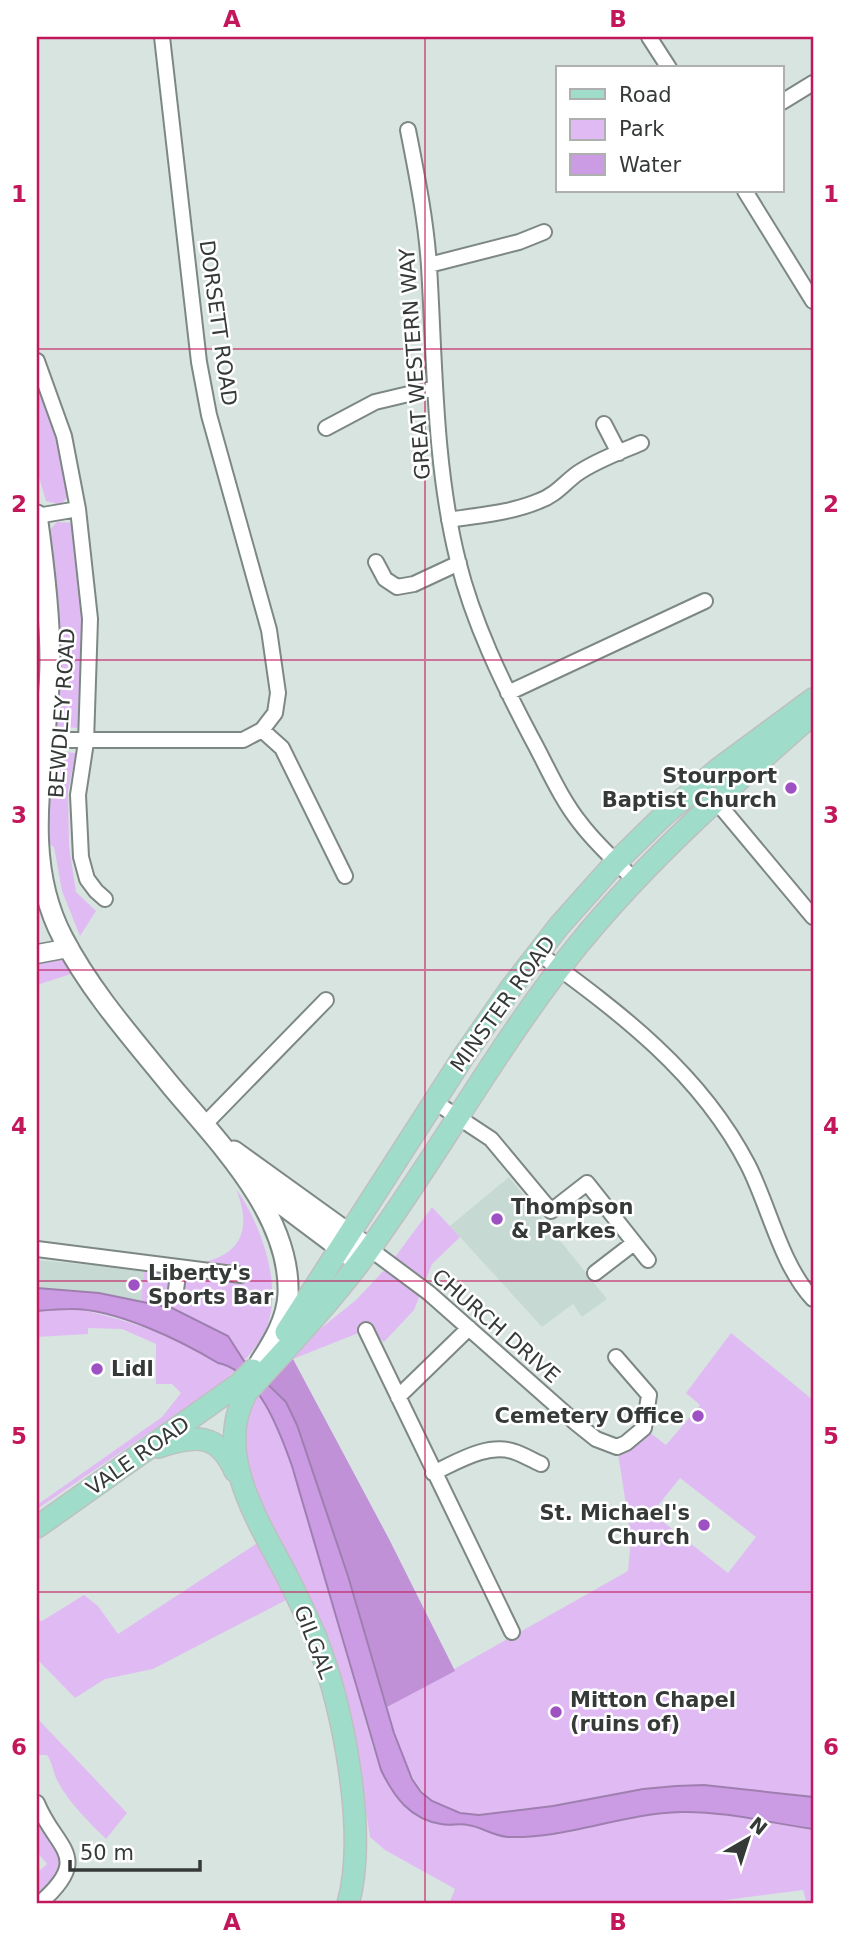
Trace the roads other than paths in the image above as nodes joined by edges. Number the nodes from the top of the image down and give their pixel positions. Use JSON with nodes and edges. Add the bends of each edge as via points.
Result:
{"nodes":[{"id":1,"x":162,"y":37,"type":"edge"},
{"id":2,"x":649,"y":37,"type":"edge"},
{"id":3,"x":667,"y":66,"type":"edge"},
{"id":4,"x":813,"y":83,"type":"edge"},
{"id":5,"x":784,"y":101,"type":"edge"},
{"id":6,"x":408,"y":130,"type":"dead end"},
{"id":7,"x":746,"y":192,"type":"edge"},
{"id":8,"x":544,"y":232,"type":"dead end"},
{"id":9,"x":429,"y":265,"type":"junction"},
{"id":10,"x":813,"y":301,"type":"edge"},
{"id":11,"x":37,"y":361,"type":"edge"},
{"id":12,"x":434,"y":388,"type":"junction"},
{"id":13,"x":604,"y":424,"type":"dead end"},
{"id":14,"x":326,"y":428,"type":"dead end"},
{"id":15,"x":641,"y":443,"type":"dead end"},
{"id":16,"x":619,"y":453,"type":"junction"},
{"id":17,"x":78,"y":509,"type":"junction"},
{"id":18,"x":37,"y":516,"type":"edge"},
{"id":19,"x":449,"y":520,"type":"junction"},
{"id":20,"x":376,"y":562,"type":"dead end"},
{"id":21,"x":459,"y":563,"type":"junction"},
{"id":22,"x":705,"y":601,"type":"dead end"},
{"id":23,"x":508,"y":693,"type":"junction"},
{"id":24,"x":813,"y":699,"type":"edge"},
{"id":25,"x":813,"y":714,"type":"edge"},
{"id":26,"x":262,"y":730,"type":"junction"},
{"id":27,"x":44,"y":740,"type":"junction"},
{"id":28,"x":86,"y":742,"type":"junction"},
{"id":29,"x":701,"y":783,"type":"junction"},
{"id":30,"x":715,"y":800,"type":"junction"},
{"id":31,"x":37,"y":841,"type":"edge"},
{"id":32,"x":616,"y":862,"type":"junction"},
{"id":33,"x":345,"y":876,"type":"dead end"},
{"id":34,"x":636,"y":881,"type":"junction"},
{"id":35,"x":105,"y":899,"type":"dead end"},
{"id":36,"x":813,"y":917,"type":"edge"},
{"id":37,"x":69,"y":948,"type":"junction"},
{"id":38,"x":537,"y":952,"type":"junction"},
{"id":39,"x":37,"y":954,"type":"edge"},
{"id":40,"x":559,"y":968,"type":"junction"},
{"id":41,"x":326,"y":1000,"type":"dead end"},
{"id":42,"x":435,"y":1102,"type":"junction"},
{"id":43,"x":457,"y":1116,"type":"junction"},
{"id":44,"x":205,"y":1124,"type":"junction"},
{"id":45,"x":245,"y":1177,"type":"junction"},
{"id":46,"x":345,"y":1241,"type":"junction"},
{"id":47,"x":634,"y":1242,"type":"junction"},
{"id":48,"x":37,"y":1249,"type":"edge"},
{"id":49,"x":365,"y":1256,"type":"junction"},
{"id":50,"x":648,"y":1260,"type":"dead end"},
{"id":51,"x":179,"y":1267,"type":"junction"},
{"id":52,"x":595,"y":1273,"type":"dead end"},
{"id":53,"x":241,"y":1275,"type":"dead end"},
{"id":54,"x":176,"y":1290,"type":"dead end"},
{"id":55,"x":811,"y":1293,"type":"edge"},
{"id":56,"x":469,"y":1328,"type":"junction"},
{"id":57,"x":366,"y":1330,"type":"dead end"},
{"id":58,"x":616,"y":1357,"type":"dead end"},
{"id":59,"x":260,"y":1367,"type":"junction"},
{"id":60,"x":243,"y":1388,"type":"junction"},
{"id":61,"x":398,"y":1397,"type":"junction"},
{"id":62,"x":143,"y":1453,"type":"junction"},
{"id":63,"x":541,"y":1464,"type":"dead end"},
{"id":64,"x":433,"y":1473,"type":"junction"},
{"id":65,"x":243,"y":1488,"type":"junction"},
{"id":66,"x":37,"y":1527,"type":"edge"},
{"id":67,"x":512,"y":1632,"type":"dead end"},
{"id":68,"x":37,"y":1802,"type":"edge"},
{"id":69,"x":39,"y":1904,"type":"edge"},
{"id":70,"x":348,"y":1904,"type":"edge"}],
"edges":[{"from":1,"to":26,"type":"street","name":"DORSETT ROAD","via":[[198,362],[269,630],[278,693],[275,713]]},
{"from":2,"to":3,"type":"street"},
{"from":4,"to":5,"type":"street"},
{"from":6,"to":9,"type":"street","name":"GREAT WESTERN WAY","via":[[425,214]]},
{"from":7,"to":10,"type":"street"},
{"from":8,"to":9,"type":"street"},
{"from":9,"to":12,"type":"street","name":"GREAT WESTERN WAY"},
{"from":11,"to":17,"type":"street","name":"BEWDLEY ROAD","via":[[64,436]]},
{"from":12,"to":14,"type":"street","via":[[375,402]]},
{"from":12,"to":19,"type":"street","name":"GREAT WESTERN WAY"},
{"from":13,"to":16,"type":"street"},
{"from":15,"to":16,"type":"street"},
{"from":16,"to":19,"type":"street","via":[[578,473],[557,493],[540,501]]},
{"from":17,"to":18,"type":"street"},
{"from":17,"to":28,"type":"street","name":"BEWDLEY ROAD","via":[[90,619]]},
{"from":18,"to":27,"type":"main road","name":"BEWDLEY ROAD","via":[[49,613]]},
{"from":19,"to":21,"type":"street","name":"GREAT WESTERN WAY"},
{"from":20,"to":21,"type":"street","via":[[385,579],[397,587]]},
{"from":21,"to":23,"type":"street","name":"GREAT WESTERN WAY"},
{"from":22,"to":23,"type":"street"},
{"from":23,"to":32,"type":"street","name":"GREAT WESTERN WAY","via":[[574,813]]},
{"from":24,"to":29,"type":"main road","name":"MINSTER ROAD"},
{"from":25,"to":30,"type":"main road","name":"MINSTER ROAD"},
{"from":26,"to":28,"type":"street","via":[[243,740]]},
{"from":26,"to":33,"type":"street","via":[[282,748]]},
{"from":27,"to":28,"type":"street"},
{"from":27,"to":31,"type":"main road","name":"BEWDLEY ROAD"},
{"from":28,"to":35,"type":"street","name":"BEWDLEY ROAD","via":[[78,795],[81,858],[87,879]]},
{"from":29,"to":30,"type":"street"},
{"from":29,"to":32,"type":"main road","name":"MINSTER ROAD"},
{"from":30,"to":34,"type":"main road","name":"MINSTER ROAD"},
{"from":30,"to":36,"type":"street"},
{"from":31,"to":37,"type":"main road","name":"BEWDLEY ROAD","via":[[45,893]]},
{"from":32,"to":34,"type":"street","name":"GREAT WESTERN WAY"},
{"from":32,"to":38,"type":"main road","name":"MINSTER ROAD"},
{"from":34,"to":40,"type":"main road","name":"MINSTER ROAD"},
{"from":37,"to":39,"type":"street"},
{"from":37,"to":44,"type":"main road","name":"BEWDLEY ROAD","via":[[105,1002]]},
{"from":38,"to":40,"type":"street"},
{"from":38,"to":42,"type":"main road","name":"MINSTER ROAD"},
{"from":40,"to":43,"type":"main road","name":"MINSTER ROAD"},
{"from":40,"to":55,"type":"street","via":[[642,1033],[719,1115],[749,1166],[789,1260]]},
{"from":41,"to":44,"type":"street"},
{"from":42,"to":43,"type":"street"},
{"from":42,"to":46,"type":"main road","name":"MINSTER ROAD"},
{"from":43,"to":47,"type":"street","via":[[491,1139],[551,1211],[587,1183]]},
{"from":43,"to":49,"type":"main road","name":"MINSTER ROAD"},
{"from":44,"to":45,"type":"main road"},
{"from":44,"to":46,"type":"main road"},
{"from":45,"to":46,"type":"main road"},
{"from":45,"to":59,"type":"main road","via":[[271,1220],[288,1287],[284,1316]]},
{"from":46,"to":49,"type":"main road"},
{"from":46,"to":59,"type":"main road","name":"MINSTER ROAD"},
{"from":47,"to":50,"type":"street"},
{"from":47,"to":52,"type":"street"},
{"from":48,"to":51,"type":"street"},
{"from":49,"to":56,"type":"street","name":"CHURCH DRIVE","via":[[390,1264]]},
{"from":49,"to":59,"type":"main road","name":"MINSTER ROAD","via":[[319,1312]]},
{"from":51,"to":53,"type":"street"},
{"from":51,"to":54,"type":"street"},
{"from":56,"to":58,"type":"street","name":"CHURCH DRIVE","via":[[576,1423],[596,1439],[617,1447],[644,1428],[649,1395]]},
{"from":56,"to":61,"type":"street"},
{"from":57,"to":61,"type":"street"},
{"from":59,"to":60,"type":"main road"},
{"from":60,"to":62,"type":"main road","name":"VALE ROAD"},
{"from":60,"to":65,"type":"main road","name":"GILGAL","via":[[236,1429]]},
{"from":61,"to":64,"type":"street"},
{"from":62,"to":65,"type":"main road","via":[[180,1441],[212,1441],[229,1457]]},
{"from":62,"to":66,"type":"main road","name":"VALE ROAD"},
{"from":63,"to":64,"type":"street","via":[[512,1451],[492,1450]]},
{"from":64,"to":67,"type":"street"},
{"from":65,"to":70,"type":"main road","name":"GILGAL","via":[[306,1617],[334,1694],[356,1828]]},
{"from":68,"to":69,"type":"street","via":[[67,1852],[69,1867]]}]}
